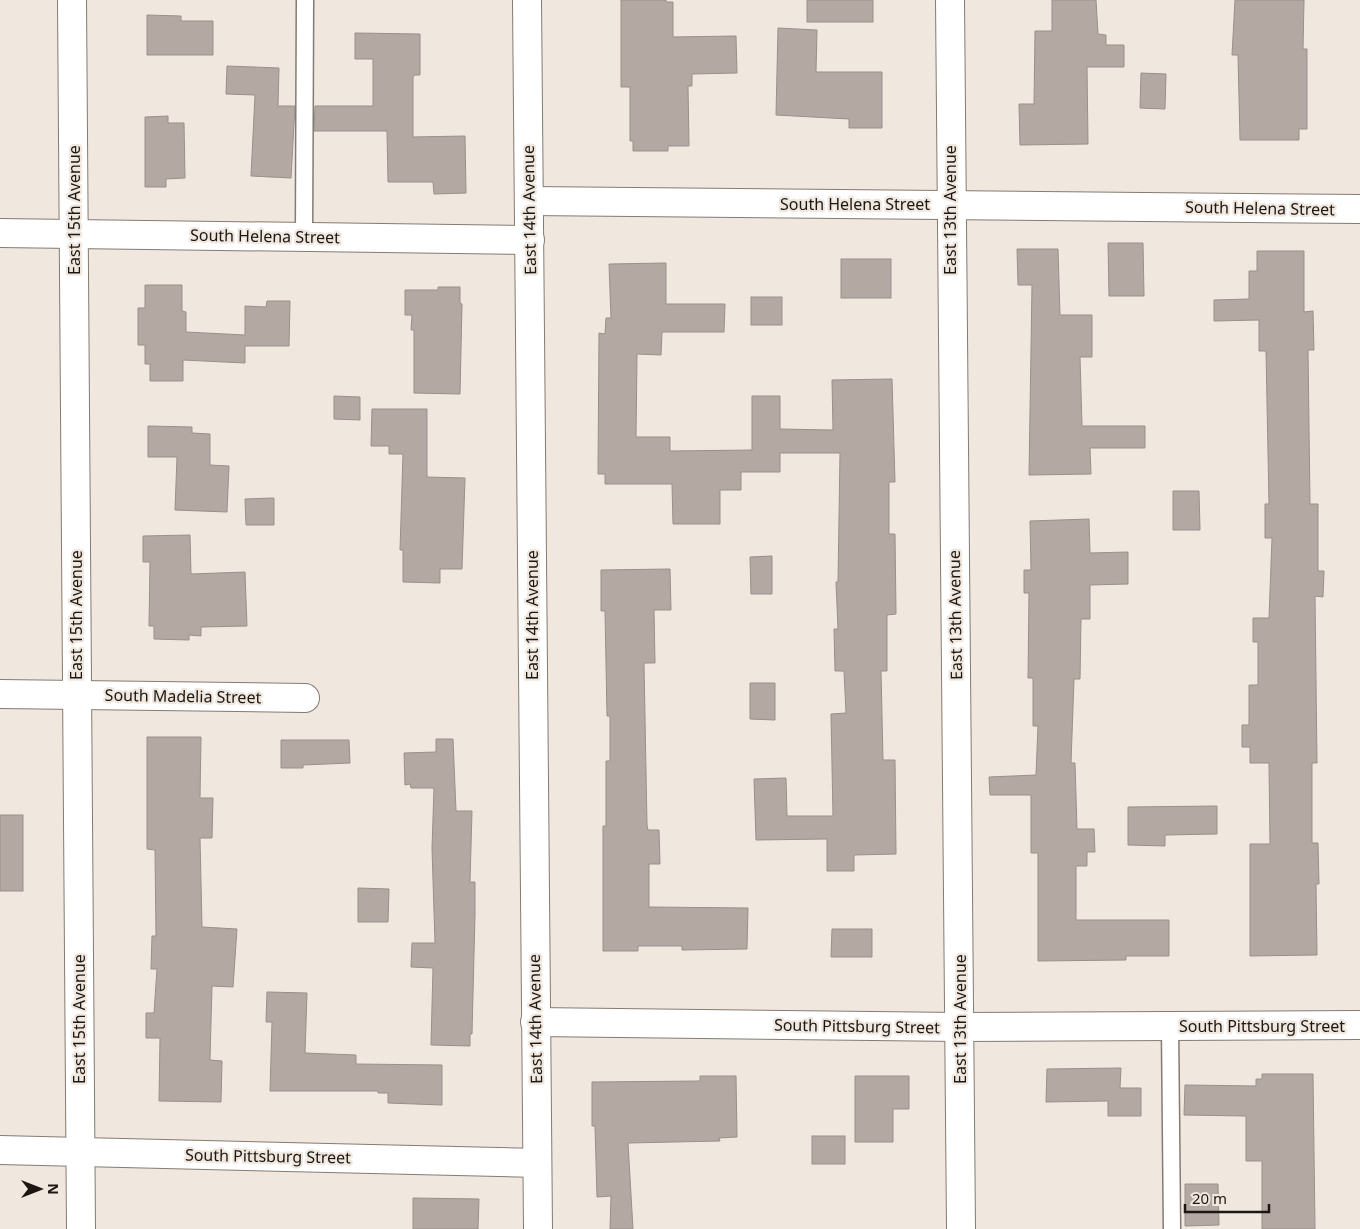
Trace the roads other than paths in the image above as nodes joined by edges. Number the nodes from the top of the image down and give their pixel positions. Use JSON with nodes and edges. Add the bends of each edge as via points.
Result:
{"nodes":[{"id":1,"x":72,"y":0,"type":"edge"},
{"id":2,"x":305,"y":0,"type":"edge"},
{"id":3,"x":528,"y":0,"type":"edge"},
{"id":4,"x":950,"y":0,"type":"edge"},
{"id":5,"x":529,"y":201,"type":"junction"},
{"id":6,"x":950,"y":204,"type":"junction"},
{"id":7,"x":1360,"y":209,"type":"edge"},
{"id":8,"x":0,"y":233,"type":"edge"},
{"id":9,"x":75,"y":235,"type":"junction"},
{"id":10,"x":304,"y":236,"type":"junction"},
{"id":11,"x":530,"y":240,"type":"junction"},
{"id":12,"x":0,"y":694,"type":"edge"},
{"id":13,"x":76,"y":695,"type":"junction"},
{"id":14,"x":305,"y":698,"type":"dead end"},
{"id":15,"x":535,"y":1022,"type":"junction"},
{"id":16,"x":1360,"y":1025,"type":"edge"},
{"id":17,"x":1170,"y":1026,"type":"junction"},
{"id":18,"x":960,"y":1027,"type":"junction"},
{"id":19,"x":0,"y":1150,"type":"edge"},
{"id":20,"x":80,"y":1152,"type":"junction"},
{"id":21,"x":537,"y":1163,"type":"junction"},
{"id":22,"x":81,"y":1229,"type":"edge"},
{"id":23,"x":538,"y":1229,"type":"edge"},
{"id":24,"x":961,"y":1229,"type":"edge"},
{"id":25,"x":1172,"y":1229,"type":"edge"}],
"edges":[{"from":1,"to":9,"type":"street","name":"East 15th Avenue"},
{"from":2,"to":10,"type":"lane"},
{"from":3,"to":5,"type":"street","name":"East 14th Avenue"},
{"from":4,"to":6,"type":"street","name":"East 13th Avenue"},
{"from":5,"to":6,"type":"street","name":"South Helena Street"},
{"from":5,"to":11,"type":"street","name":"East 14th Avenue"},
{"from":6,"to":7,"type":"street","name":"South Helena Street"},
{"from":6,"to":18,"type":"street","name":"East 13th Avenue"},
{"from":8,"to":9,"type":"street","name":"South Helena Street"},
{"from":9,"to":10,"type":"street","name":"South Helena Street"},
{"from":9,"to":13,"type":"street","name":"East 15th Avenue"},
{"from":10,"to":11,"type":"street","name":"South Helena Street"},
{"from":11,"to":15,"type":"street","name":"East 14th Avenue"},
{"from":12,"to":13,"type":"street","name":"South Madelia Street"},
{"from":13,"to":14,"type":"street","name":"South Madelia Street"},
{"from":13,"to":20,"type":"street","name":"East 15th Avenue"},
{"from":15,"to":18,"type":"street","name":"South Pittsburg Street"},
{"from":15,"to":21,"type":"street","name":"East 14th Avenue"},
{"from":16,"to":17,"type":"street","name":"South Pittsburg Street"},
{"from":17,"to":18,"type":"street","name":"South Pittsburg Street"},
{"from":17,"to":25,"type":"lane"},
{"from":18,"to":24,"type":"street","name":"East 13th Avenue"},
{"from":19,"to":20,"type":"street","name":"South Pittsburg Street"},
{"from":20,"to":21,"type":"street","name":"South Pittsburg Street"},
{"from":20,"to":22,"type":"street","name":"East 15th Avenue"},
{"from":21,"to":23,"type":"street","name":"East 14th Avenue"}]}
